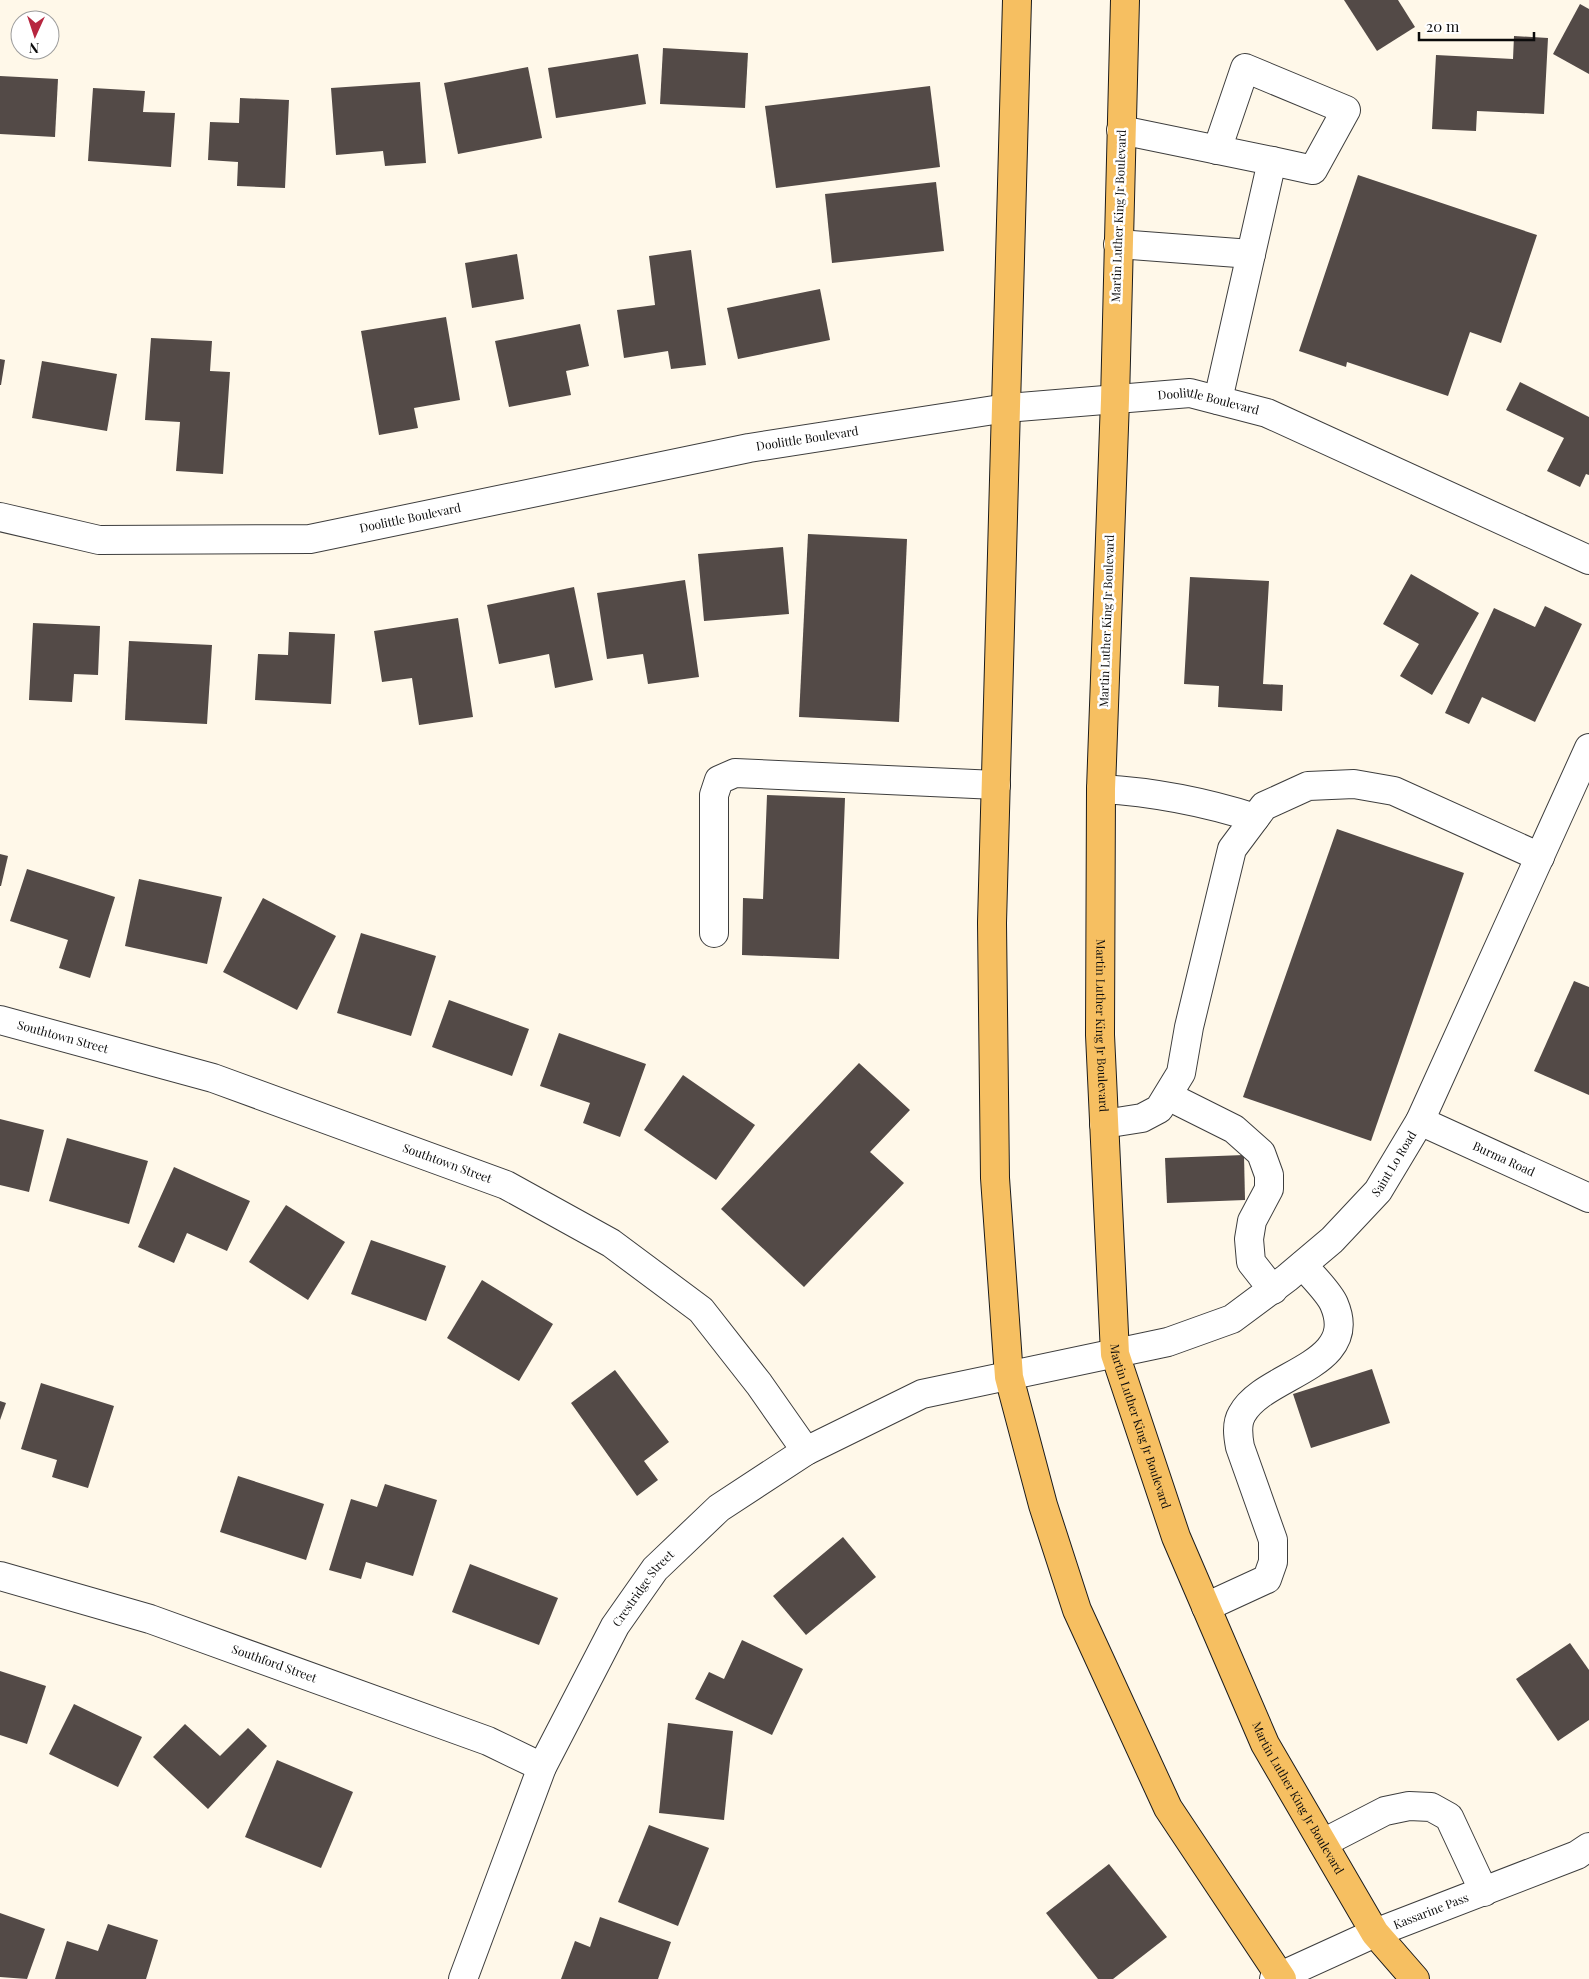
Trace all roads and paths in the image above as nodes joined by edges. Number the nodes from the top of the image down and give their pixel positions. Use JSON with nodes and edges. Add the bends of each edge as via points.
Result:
{"nodes":[{"id":1,"x":1018,"y":0,"type":"edge"},
{"id":2,"x":1125,"y":0,"type":"edge"},
{"id":3,"x":1121,"y":130,"type":"junction"},
{"id":4,"x":1216,"y":150,"type":"junction"},
{"id":5,"x":1272,"y":161,"type":"junction"},
{"id":6,"x":1118,"y":244,"type":"junction"},
{"id":7,"x":1251,"y":254,"type":"junction"},
{"id":8,"x":1114,"y":400,"type":"junction"},
{"id":9,"x":1218,"y":400,"type":"junction"},
{"id":10,"x":1007,"y":408,"type":"junction"},
{"id":11,"x":0,"y":517,"type":"edge"},
{"id":12,"x":1589,"y":560,"type":"edge"},
{"id":13,"x":1589,"y":748,"type":"edge"},
{"id":14,"x":996,"y":785,"type":"junction"},
{"id":15,"x":1101,"y":789,"type":"junction"},
{"id":16,"x":1255,"y":818,"type":"junction"},
{"id":17,"x":1540,"y":857,"type":"junction"},
{"id":18,"x":714,"y":933,"type":"dead end"},
{"id":19,"x":0,"y":1020,"type":"edge"},
{"id":20,"x":1168,"y":1096,"type":"junction"},
{"id":21,"x":1420,"y":1121,"type":"junction"},
{"id":22,"x":1104,"y":1124,"type":"junction"},
{"id":23,"x":1589,"y":1198,"type":"edge"},
{"id":24,"x":1303,"y":1265,"type":"junction"},
{"id":25,"x":1273,"y":1290,"type":"junction"},
{"id":26,"x":1116,"y":1354,"type":"junction"},
{"id":27,"x":1008,"y":1377,"type":"junction"},
{"id":28,"x":806,"y":1451,"type":"junction"},
{"id":29,"x":0,"y":1576,"type":"edge"},
{"id":30,"x":1206,"y":1608,"type":"junction"},
{"id":31,"x":542,"y":1767,"type":"junction"},
{"id":32,"x":1323,"y":1843,"type":"junction"},
{"id":33,"x":1589,"y":1847,"type":"edge"},
{"id":34,"x":1484,"y":1892,"type":"junction"},
{"id":35,"x":1375,"y":1933,"type":"junction"},
{"id":36,"x":1278,"y":1978,"type":"edge"},
{"id":37,"x":463,"y":1979,"type":"edge"},
{"id":38,"x":1415,"y":1979,"type":"edge"}],
"edges":[{"from":1,"to":10,"type":"main road"},
{"from":2,"to":3,"type":"main road","name":"Martin Luther King Jr Boulevard"},
{"from":3,"to":4,"type":"street"},
{"from":3,"to":6,"type":"main road","name":"Martin Luther King Jr Boulevard"},
{"from":4,"to":5,"type":"street"},
{"from":4,"to":5,"type":"street","via":[[1245,68],[1346,110],[1313,170]]},
{"from":5,"to":7,"type":"street"},
{"from":6,"to":7,"type":"street"},
{"from":6,"to":8,"type":"main road","name":"Martin Luther King Jr Boulevard"},
{"from":7,"to":9,"type":"street"},
{"from":8,"to":9,"type":"street","name":"Doolittle Boulevard","via":[[1190,393]]},
{"from":8,"to":10,"type":"street","name":"Doolittle Boulevard"},
{"from":8,"to":15,"type":"main road","name":"Martin Luther King Jr Boulevard"},
{"from":9,"to":12,"type":"street","name":"Doolittle Boulevard","via":[[1266,413]]},
{"from":10,"to":11,"type":"street","name":"Doolittle Boulevard","via":[[749,448],[310,539],[98,540]]},
{"from":10,"to":14,"type":"main road"},
{"from":13,"to":17,"type":"street","name":"Saint Lo Road"},
{"from":14,"to":18,"type":"street","via":[[735,773],[720,780],[714,795]]},
{"from":14,"to":27,"type":"main road","via":[[992,923],[995,1178]]},
{"from":15,"to":16,"type":"street","via":[[1181,799]]},
{"from":15,"to":22,"type":"main road","name":"Martin Luther King Jr Boulevard","via":[[1100,1035]]},
{"from":16,"to":17,"type":"street","via":[[1264,806],[1308,786],[1354,784],[1394,791]]},
{"from":16,"to":20,"type":"street","via":[[1232,850],[1181,1073]]},
{"from":17,"to":21,"type":"street","name":"Saint Lo Road"},
{"from":19,"to":28,"type":"street","name":"Southtown Street","via":[[214,1078],[506,1185],[611,1243],[701,1310]]},
{"from":20,"to":22,"type":"street","via":[[1159,1109],[1142,1118]]},
{"from":20,"to":25,"type":"street","via":[[1234,1129],[1261,1152],[1269,1190],[1252,1221],[1251,1262]]},
{"from":21,"to":23,"type":"street","name":"Burma Road"},
{"from":21,"to":24,"type":"street","name":"Saint Lo Road","via":[[1378,1191],[1332,1240]]},
{"from":22,"to":26,"type":"main road","name":"Martin Luther King Jr Boulevard"},
{"from":24,"to":25,"type":"street","name":"Saint Lo Road"},
{"from":24,"to":30,"type":"street","via":[[1334,1304],[1336,1340],[1327,1354],[1250,1402],[1241,1415],[1237,1431],[1240,1447],[1273,1540],[1273,1562],[1268,1579]]},
{"from":25,"to":26,"type":"street","name":"Saint Lo Road","via":[[1232,1319],[1168,1342]]},
{"from":26,"to":27,"type":"street","name":"Saint Lo Road"},
{"from":26,"to":30,"type":"main road","name":"Martin Luther King Jr Boulevard","via":[[1176,1537]]},
{"from":27,"to":28,"type":"street","name":"Crestridge Street","via":[[922,1394]]},
{"from":27,"to":36,"type":"main road","via":[[1043,1505],[1077,1610],[1168,1808]]},
{"from":28,"to":31,"type":"street","name":"Crestridge Street","via":[[719,1508],[655,1569],[615,1626]]},
{"from":29,"to":31,"type":"street","name":"Southford Street","via":[[150,1619],[488,1741]]},
{"from":30,"to":32,"type":"main road","name":"Martin Luther King Jr Boulevard","via":[[1265,1744]]},
{"from":31,"to":37,"type":"street","name":"Crestridge Street"},
{"from":32,"to":34,"type":"street","via":[[1385,1811],[1409,1806],[1431,1807],[1449,1817]]},
{"from":32,"to":35,"type":"main road","name":"Martin Luther King Jr Boulevard"},
{"from":33,"to":34,"type":"street","name":"Kassarine Pass","via":[[1577,1856]]},
{"from":34,"to":35,"type":"street","name":"Kassarine Pass"},
{"from":35,"to":36,"type":"street","name":"Kassarine Pass"},
{"from":35,"to":38,"type":"main road","name":"Martin Luther King Jr Boulevard"}]}
